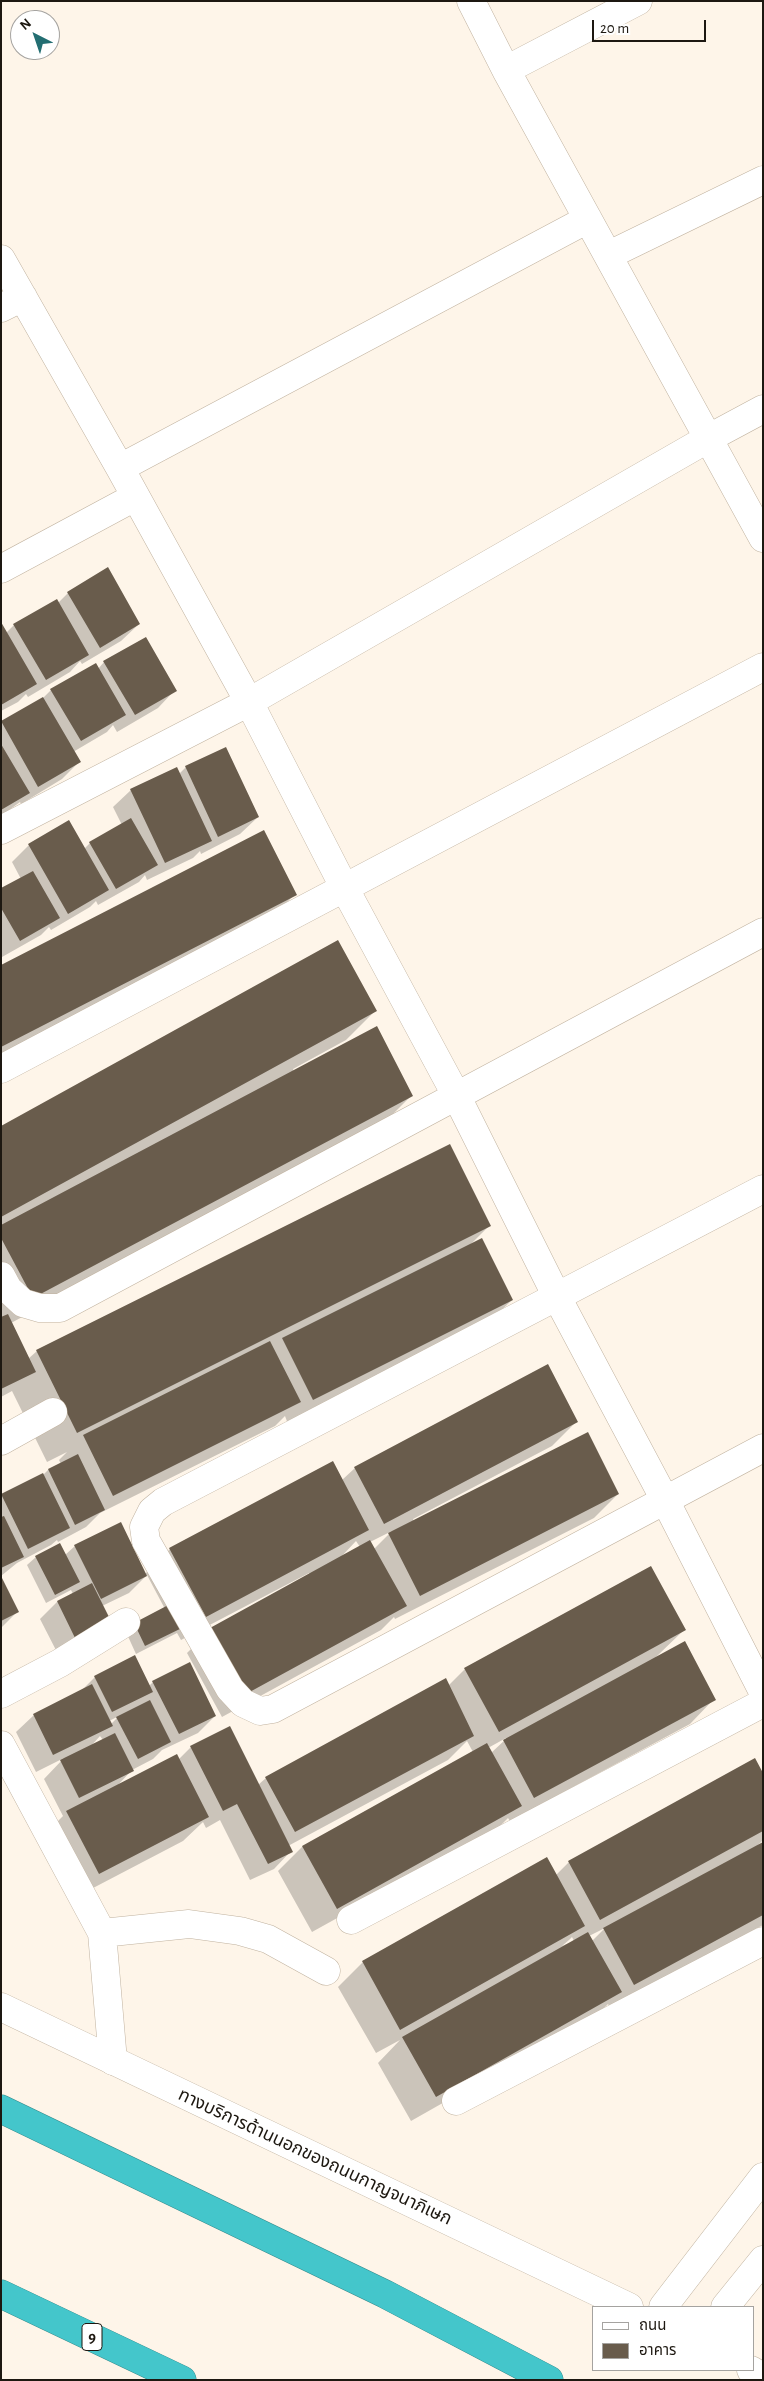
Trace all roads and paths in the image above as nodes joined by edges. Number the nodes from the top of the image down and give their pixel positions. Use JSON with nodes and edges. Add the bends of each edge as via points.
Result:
{"nodes":[{"id":1,"x":471,"y":1,"type":"edge"},
{"id":2,"x":638,"y":1,"type":"edge"},
{"id":3,"x":506,"y":70,"type":"junction"},
{"id":4,"x":763,"y":180,"type":"edge"},
{"id":5,"x":588,"y":219,"type":"junction"},
{"id":6,"x":609,"y":255,"type":"junction"},
{"id":7,"x":1,"y":259,"type":"edge"},
{"id":8,"x":12,"y":303,"type":"edge"},
{"id":9,"x":763,"y":409,"type":"edge"},
{"id":10,"x":710,"y":438,"type":"junction"},
{"id":11,"x":120,"y":468,"type":"junction"},
{"id":12,"x":135,"y":497,"type":"junction"},
{"id":13,"x":763,"y":538,"type":"edge"},
{"id":14,"x":1,"y":569,"type":"edge"},
{"id":15,"x":763,"y":667,"type":"edge"},
{"id":16,"x":249,"y":702,"type":"junction"},
{"id":17,"x":1,"y":830,"type":"edge"},
{"id":18,"x":344,"y":887,"type":"junction"},
{"id":19,"x":763,"y":932,"type":"edge"},
{"id":20,"x":1,"y":1069,"type":"edge"},
{"id":21,"x":456,"y":1095,"type":"junction"},
{"id":22,"x":763,"y":1189,"type":"edge"},
{"id":23,"x":1,"y":1276,"type":"edge"},
{"id":24,"x":557,"y":1297,"type":"junction"},
{"id":25,"x":53,"y":1412,"type":"dead end"},
{"id":26,"x":1,"y":1441,"type":"edge"},
{"id":27,"x":763,"y":1448,"type":"edge"},
{"id":28,"x":665,"y":1500,"type":"junction"},
{"id":29,"x":126,"y":1622,"type":"dead end"},
{"id":30,"x":763,"y":1692,"type":"edge"},
{"id":31,"x":1,"y":1694,"type":"edge"},
{"id":32,"x":763,"y":1704,"type":"edge"},
{"id":33,"x":1,"y":1745,"type":"edge"},
{"id":34,"x":350,"y":1920,"type":"dead end"},
{"id":35,"x":102,"y":1933,"type":"junction"},
{"id":36,"x":763,"y":1941,"type":"edge"},
{"id":37,"x":326,"y":1971,"type":"dead end"},
{"id":38,"x":1,"y":2007,"type":"edge"},
{"id":39,"x":113,"y":2061,"type":"junction"},
{"id":40,"x":456,"y":2101,"type":"dead end"},
{"id":41,"x":1,"y":2109,"type":"edge"},
{"id":42,"x":763,"y":2177,"type":"edge"},
{"id":43,"x":763,"y":2260,"type":"edge"},
{"id":44,"x":1,"y":2294,"type":"edge"},
{"id":45,"x":627,"y":2306,"type":"edge"},
{"id":46,"x":664,"y":2306,"type":"edge"},
{"id":47,"x":726,"y":2306,"type":"edge"},
{"id":48,"x":182,"y":2380,"type":"edge"},
{"id":49,"x":549,"y":2380,"type":"edge"}],
"edges":[{"from":1,"to":3,"type":"street"},
{"from":2,"to":3,"type":"street"},
{"from":3,"to":5,"type":"street"},
{"from":4,"to":6,"type":"street"},
{"from":5,"to":6,"type":"street"},
{"from":5,"to":11,"type":"street"},
{"from":6,"to":10,"type":"street"},
{"from":7,"to":8,"type":"street"},
{"from":8,"to":11,"type":"street"},
{"from":9,"to":10,"type":"street"},
{"from":10,"to":13,"type":"street"},
{"from":10,"to":16,"type":"street"},
{"from":11,"to":12,"type":"street"},
{"from":12,"to":14,"type":"street"},
{"from":12,"to":16,"type":"street"},
{"from":15,"to":18,"type":"street"},
{"from":16,"to":17,"type":"street"},
{"from":16,"to":18,"type":"street"},
{"from":18,"to":20,"type":"street"},
{"from":18,"to":21,"type":"street"},
{"from":19,"to":21,"type":"street"},
{"from":21,"to":23,"type":"street","via":[[60,1308],[40,1308],[23,1303],[8,1289]]},
{"from":21,"to":24,"type":"street"},
{"from":22,"to":24,"type":"street"},
{"from":24,"to":28,"type":"street"},
{"from":24,"to":28,"type":"street","via":[[163,1502],[152,1511],[144,1527],[146,1541],[230,1689],[243,1703],[260,1711],[273,1709]]},
{"from":25,"to":26,"type":"street"},
{"from":27,"to":28,"type":"street"},
{"from":28,"to":30,"type":"street"},
{"from":29,"to":31,"type":"street","via":[[60,1663]]},
{"from":32,"to":34,"type":"street"},
{"from":33,"to":35,"type":"street"},
{"from":35,"to":37,"type":"street","via":[[189,1924],[240,1930],[268,1938]]},
{"from":35,"to":39,"type":"street"},
{"from":36,"to":40,"type":"street"},
{"from":38,"to":39,"type":"street","name":"ทางบริการด้านนอกของถนนกาญจนาภิเษก"},
{"from":39,"to":45,"type":"street","name":"ทางบริการด้านนอกของถนนกาญจนาภิเษก"},
{"from":41,"to":49,"type":"highway","via":[[386,2294]]},
{"from":42,"to":46,"type":"street"},
{"from":43,"to":47,"type":"street"},
{"from":44,"to":48,"type":"highway","number":"9"}]}
